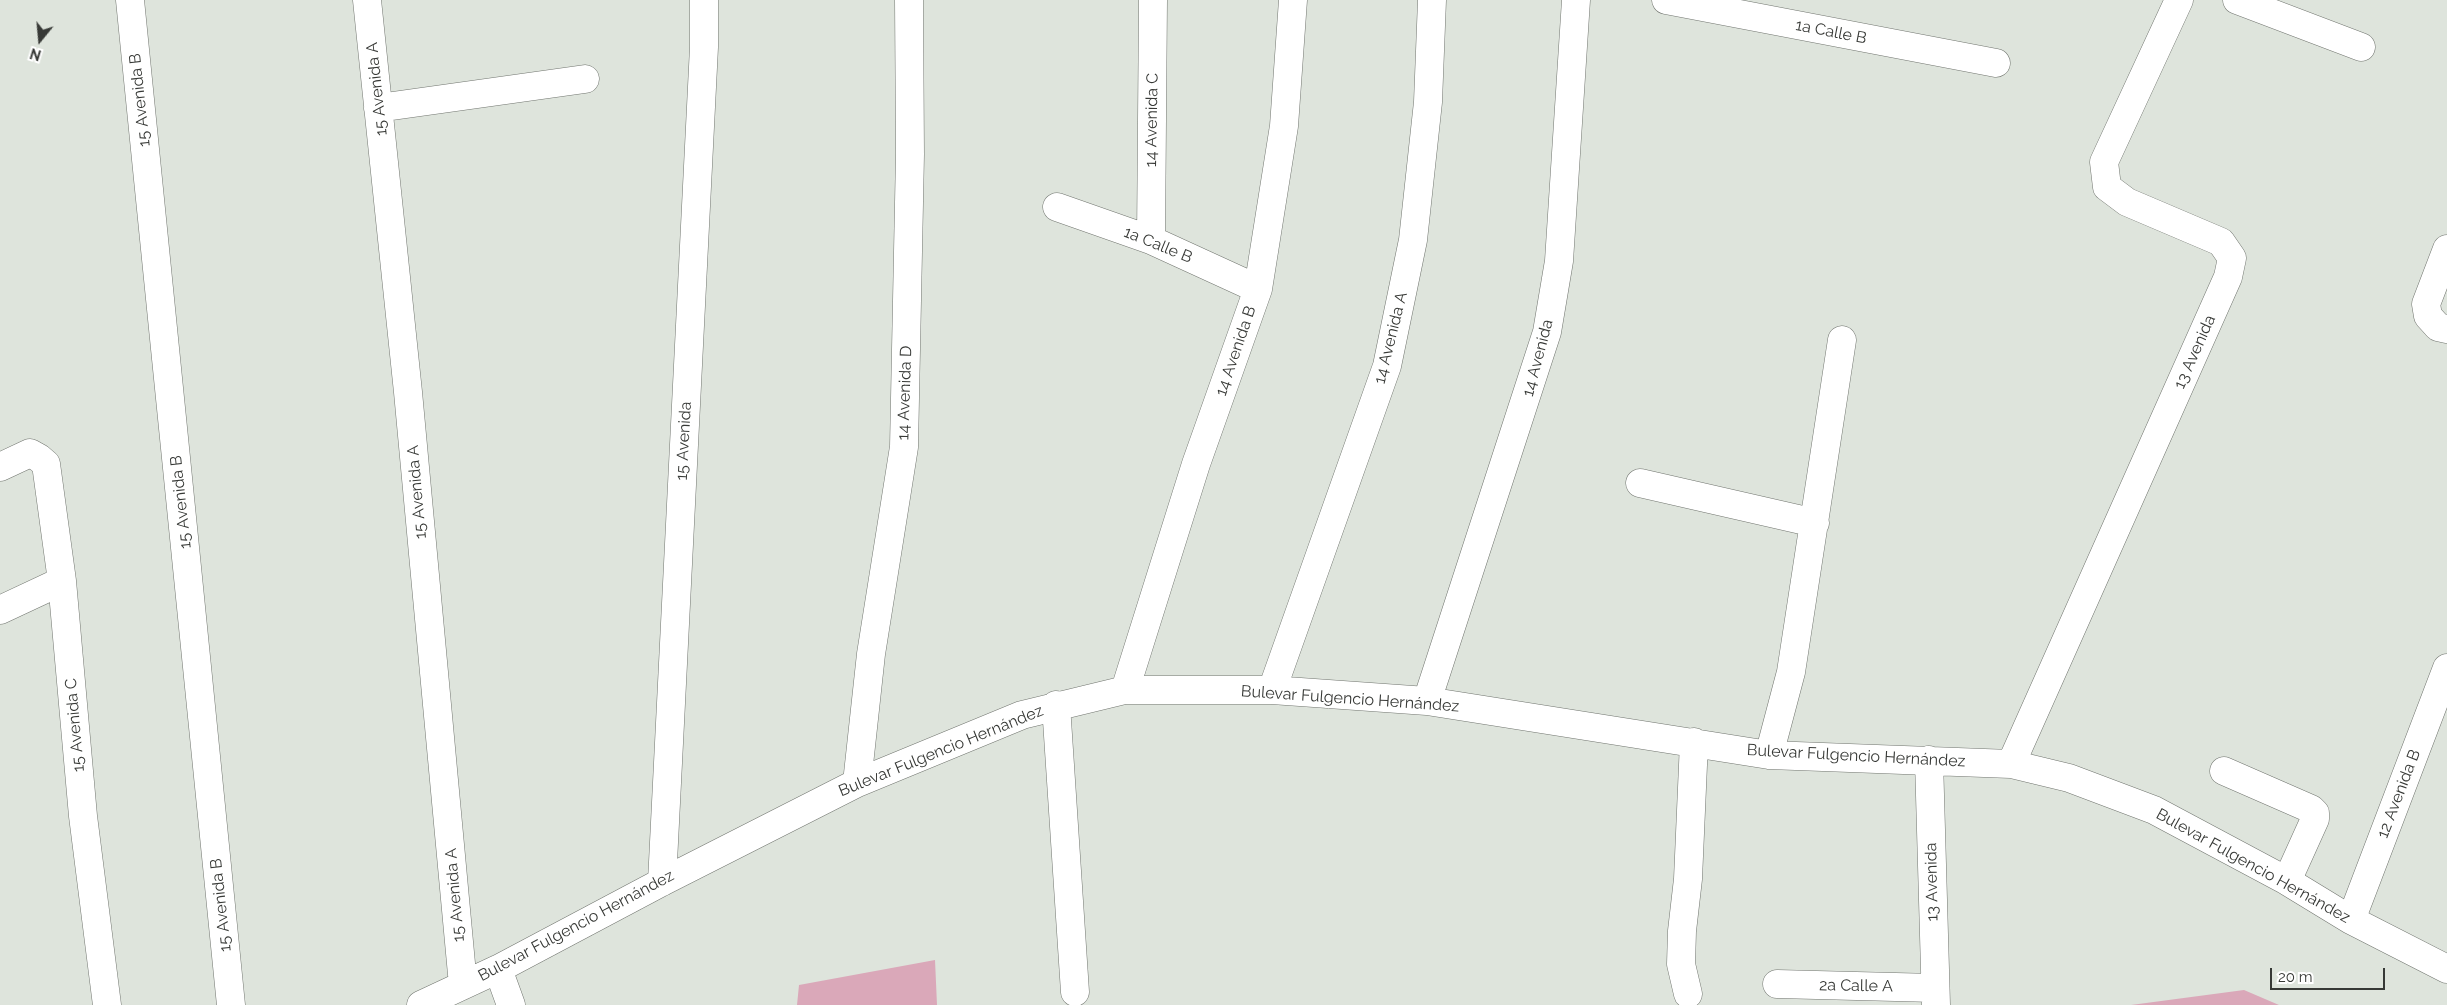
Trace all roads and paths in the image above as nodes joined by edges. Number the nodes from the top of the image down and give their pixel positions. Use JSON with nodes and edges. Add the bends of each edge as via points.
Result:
{"nodes":[{"id":1,"x":130,"y":0,"type":"edge"},
{"id":2,"x":367,"y":0,"type":"edge"},
{"id":3,"x":704,"y":0,"type":"edge"},
{"id":4,"x":909,"y":0,"type":"edge"},
{"id":5,"x":1153,"y":0,"type":"edge"},
{"id":6,"x":1293,"y":0,"type":"edge"},
{"id":7,"x":1432,"y":0,"type":"edge"},
{"id":8,"x":1576,"y":0,"type":"edge"},
{"id":9,"x":1666,"y":0,"type":"edge"},
{"id":10,"x":2179,"y":0,"type":"edge"},
{"id":11,"x":2237,"y":0,"type":"edge"},
{"id":12,"x":2361,"y":47,"type":"dead end"},
{"id":13,"x":1996,"y":64,"type":"dead end"},
{"id":14,"x":585,"y":79,"type":"dead end"},
{"id":15,"x":378,"y":108,"type":"junction"},
{"id":16,"x":1057,"y":207,"type":"dead end"},
{"id":17,"x":1151,"y":240,"type":"junction"},
{"id":18,"x":2447,"y":249,"type":"edge"},
{"id":19,"x":1258,"y":289,"type":"junction"},
{"id":20,"x":2447,"y":329,"type":"edge"},
{"id":21,"x":1842,"y":340,"type":"dead end"},
{"id":22,"x":0,"y":467,"type":"edge"},
{"id":23,"x":1640,"y":483,"type":"dead end"},
{"id":24,"x":1815,"y":522,"type":"junction"},
{"id":25,"x":62,"y":581,"type":"junction"},
{"id":26,"x":0,"y":610,"type":"edge"},
{"id":27,"x":2447,"y":668,"type":"edge"},
{"id":28,"x":1125,"y":690,"type":"junction"},
{"id":29,"x":1272,"y":690,"type":"junction"},
{"id":30,"x":1427,"y":701,"type":"junction"},
{"id":31,"x":1056,"y":705,"type":"junction"},
{"id":32,"x":1694,"y":742,"type":"junction"},
{"id":33,"x":1769,"y":754,"type":"junction"},
{"id":34,"x":1929,"y":760,"type":"junction"},
{"id":35,"x":2011,"y":764,"type":"junction"},
{"id":36,"x":2224,"y":771,"type":"dead end"},
{"id":37,"x":856,"y":783,"type":"junction"},
{"id":38,"x":2287,"y":881,"type":"junction"},
{"id":39,"x":662,"y":882,"type":"junction"},
{"id":40,"x":2351,"y":920,"type":"junction"},
{"id":41,"x":498,"y":969,"type":"junction"},
{"id":42,"x":2447,"y":969,"type":"edge"},
{"id":43,"x":1777,"y":984,"type":"dead end"},
{"id":44,"x":463,"y":985,"type":"junction"},
{"id":45,"x":1075,"y":992,"type":"dead end"},
{"id":46,"x":1688,"y":994,"type":"dead end"},
{"id":47,"x":1935,"y":996,"type":"edge"},
{"id":48,"x":107,"y":1005,"type":"edge"},
{"id":49,"x":231,"y":1005,"type":"edge"},
{"id":50,"x":421,"y":1005,"type":"edge"},
{"id":51,"x":511,"y":1005,"type":"edge"}],
"edges":[{"from":1,"to":49,"type":"street","name":"15 Avenida B"},
{"from":2,"to":15,"type":"street","name":"15 Avenida A"},
{"from":3,"to":39,"type":"street","name":"15 Avenida"},
{"from":4,"to":37,"type":"street","name":"14 Avenida D","via":[[910,154],[904,446],[871,654]]},
{"from":5,"to":17,"type":"street","name":"14 Avenida C"},
{"from":6,"to":19,"type":"street","name":"14 Avenida B","via":[[1284,126]]},
{"from":7,"to":29,"type":"street","name":"14 Avenida A","via":[[1428,102],[1413,240],[1387,366]]},
{"from":8,"to":30,"type":"street","name":"14 Avenida","via":[[1558,261],[1547,332]]},
{"from":9,"to":13,"type":"street","name":"1a Calle B"},
{"from":10,"to":35,"type":"street","name":"13 Avenida","via":[[2104,162],[2107,187],[2127,202],[2221,242],[2232,258],[2228,277]]},
{"from":11,"to":12,"type":"street"},
{"from":14,"to":15,"type":"street"},
{"from":15,"to":44,"type":"street","name":"15 Avenida A"},
{"from":16,"to":17,"type":"street","name":"1a Calle B"},
{"from":17,"to":19,"type":"street","name":"1a Calle B"},
{"from":18,"to":20,"type":"street","via":[[2426,304],[2428,316],[2438,327]]},
{"from":19,"to":28,"type":"street","name":"14 Avenida B","via":[[1196,464]]},
{"from":21,"to":24,"type":"street"},
{"from":22,"to":25,"type":"street","name":"15 Avenida C","via":[[30,453],[46,464]]},
{"from":23,"to":24,"type":"street"},
{"from":24,"to":33,"type":"street","via":[[1791,672]]},
{"from":25,"to":26,"type":"street"},
{"from":25,"to":48,"type":"street","name":"15 Avenida C","via":[[83,816]]},
{"from":27,"to":40,"type":"street","name":"12 Avenida B"},
{"from":28,"to":29,"type":"street","name":"Bulevar Fulgencio Hernández"},
{"from":28,"to":31,"type":"street","name":"Bulevar Fulgencio Hernández"},
{"from":29,"to":30,"type":"street","name":"Bulevar Fulgencio Hernández"},
{"from":30,"to":32,"type":"street","name":"Bulevar Fulgencio Hernández"},
{"from":31,"to":37,"type":"street","name":"Bulevar Fulgencio Hernández","via":[[1022,715]]},
{"from":31,"to":45,"type":"street"},
{"from":32,"to":33,"type":"street","name":"Bulevar Fulgencio Hernández"},
{"from":32,"to":46,"type":"street","via":[[1681,964]]},
{"from":33,"to":34,"type":"street","name":"Bulevar Fulgencio Hernández","via":[[1858,760]]},
{"from":34,"to":35,"type":"street","name":"Bulevar Fulgencio Hernández"},
{"from":34,"to":47,"type":"street","name":"13 Avenida"},
{"from":35,"to":38,"type":"street","name":"Bulevar Fulgencio Hernández","via":[[2069,778],[2154,810]]},
{"from":36,"to":38,"type":"street","via":[[2315,813]]},
{"from":37,"to":39,"type":"street","name":"Bulevar Fulgencio Hernández"},
{"from":38,"to":40,"type":"street","name":"Bulevar Fulgencio Hernández"},
{"from":39,"to":41,"type":"street","name":"Bulevar Fulgencio Hernández"},
{"from":40,"to":42,"type":"street","name":"Bulevar Fulgencio Hernández"},
{"from":41,"to":44,"type":"street","name":"Bulevar Fulgencio Hernández"},
{"from":41,"to":51,"type":"street"},
{"from":43,"to":47,"type":"street","name":"2a Calle A"},
{"from":44,"to":50,"type":"street","name":"Bulevar Fulgencio Hernández"}]}
